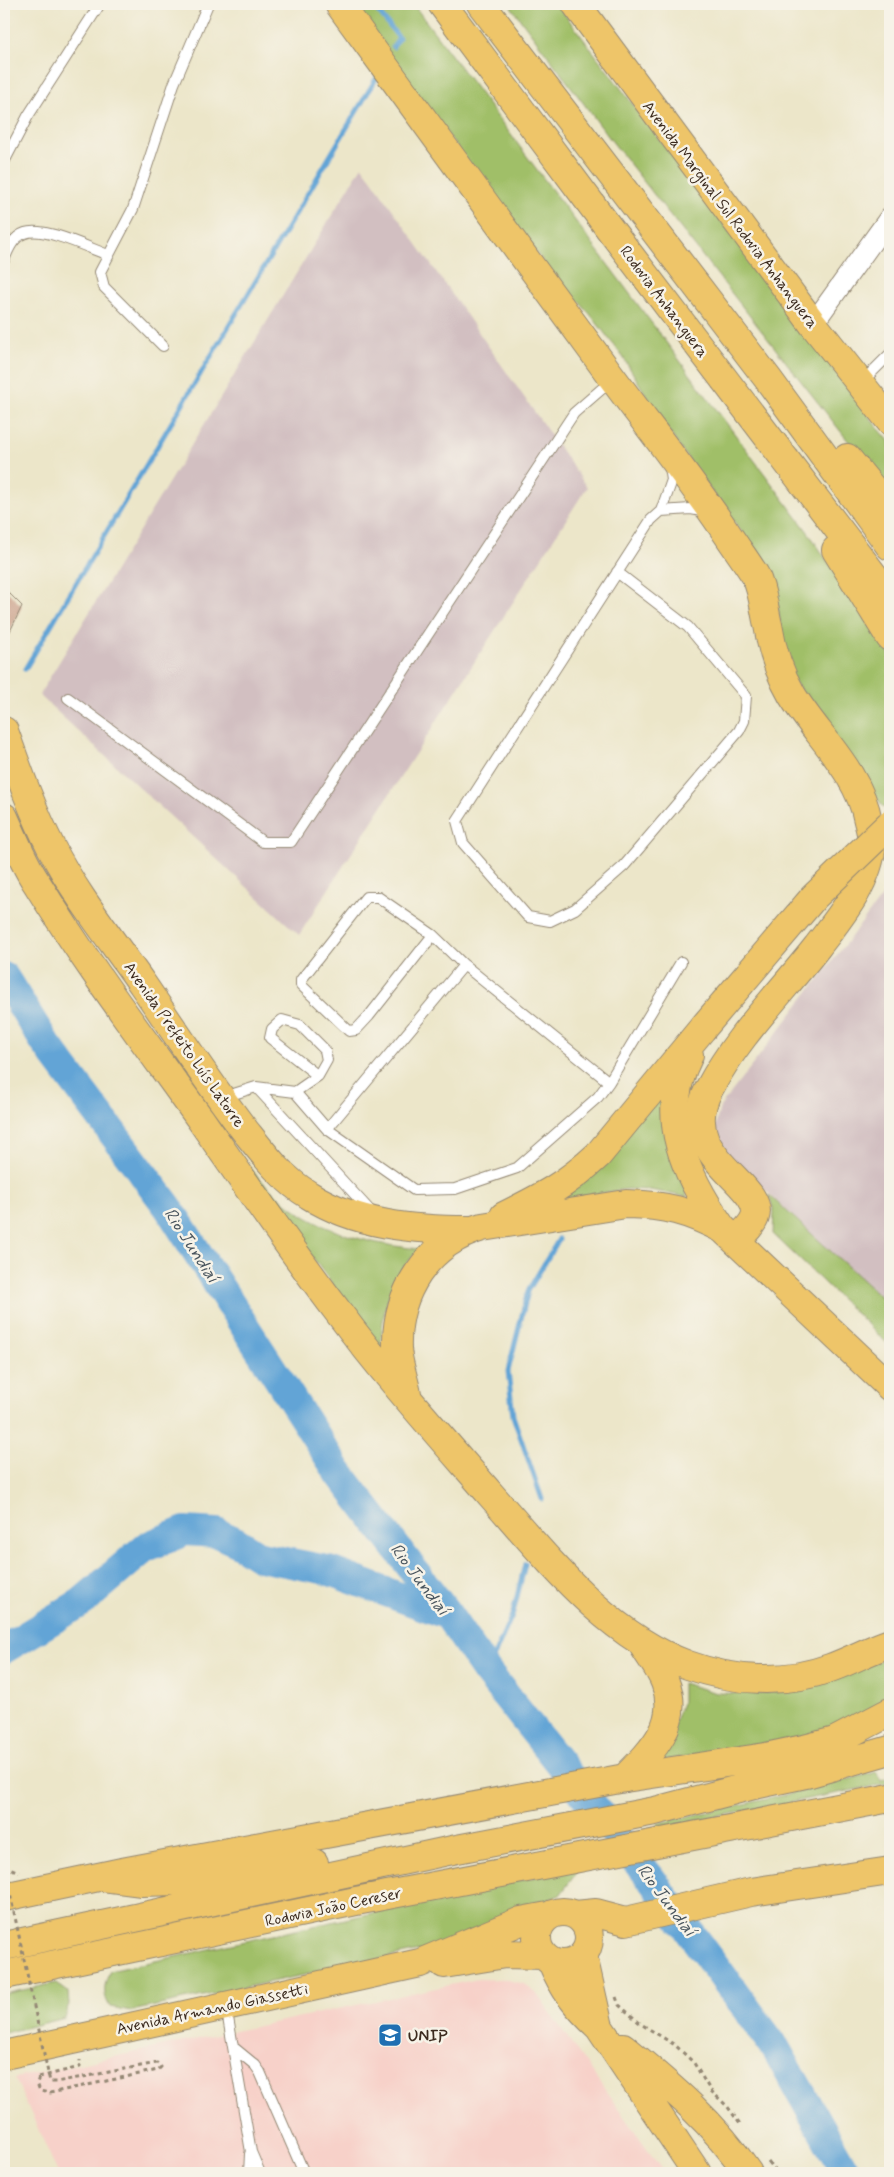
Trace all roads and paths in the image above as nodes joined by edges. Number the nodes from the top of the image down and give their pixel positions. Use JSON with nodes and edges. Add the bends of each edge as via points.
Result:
{"nodes":[{"id":1,"x":100,"y":4,"type":"edge"},
{"id":2,"x":208,"y":4,"type":"edge"},
{"id":3,"x":340,"y":4,"type":"edge"},
{"id":4,"x":442,"y":4,"type":"edge"},
{"id":5,"x":481,"y":4,"type":"edge"},
{"id":6,"x":576,"y":4,"type":"edge"},
{"id":7,"x":4,"y":162,"type":"edge"},
{"id":8,"x":890,"y":217,"type":"edge"},
{"id":9,"x":108,"y":256,"type":"junction"},
{"id":10,"x":4,"y":260,"type":"edge"},
{"id":11,"x":813,"y":324,"type":"junction"},
{"id":12,"x":162,"y":346,"type":"dead end"},
{"id":13,"x":890,"y":354,"type":"edge"},
{"id":14,"x":613,"y":379,"type":"junction"},
{"id":15,"x":768,"y":379,"type":"junction"},
{"id":16,"x":860,"y":384,"type":"junction"},
{"id":17,"x":744,"y":405,"type":"junction"},
{"id":18,"x":890,"y":422,"type":"edge"},
{"id":19,"x":667,"y":450,"type":"junction"},
{"id":20,"x":661,"y":510,"type":"junction"},
{"id":21,"x":890,"y":510,"type":"edge"},
{"id":22,"x":714,"y":513,"type":"junction"},
{"id":23,"x":890,"y":546,"type":"edge"},
{"id":24,"x":618,"y":572,"type":"junction"},
{"id":25,"x":890,"y":597,"type":"edge"},
{"id":26,"x":890,"y":637,"type":"edge"},
{"id":27,"x":68,"y":698,"type":"dead end"},
{"id":28,"x":4,"y":731,"type":"edge"},
{"id":29,"x":4,"y":817,"type":"edge"},
{"id":30,"x":890,"y":824,"type":"edge"},
{"id":31,"x":433,"y":935,"type":"junction"},
{"id":32,"x":681,"y":962,"type":"dead end"},
{"id":33,"x":464,"y":965,"type":"junction"},
{"id":34,"x":702,"y":1029,"type":"junction"},
{"id":35,"x":318,"y":1076,"type":"junction"},
{"id":36,"x":609,"y":1082,"type":"junction"},
{"id":37,"x":256,"y":1087,"type":"junction"},
{"id":38,"x":295,"y":1092,"type":"junction"},
{"id":39,"x":220,"y":1098,"type":"junction"},
{"id":40,"x":327,"y":1129,"type":"junction"},
{"id":41,"x":380,"y":1222,"type":"junction"},
{"id":42,"x":476,"y":1228,"type":"junction"},
{"id":43,"x":729,"y":1235,"type":"junction"},
{"id":44,"x":890,"y":1387,"type":"edge"},
{"id":45,"x":409,"y":1402,"type":"junction"},
{"id":46,"x":884,"y":1643,"type":"edge"},
{"id":47,"x":643,"y":1645,"type":"junction"},
{"id":48,"x":890,"y":1712,"type":"edge"},
{"id":49,"x":883,"y":1752,"type":"edge"},
{"id":50,"x":625,"y":1778,"type":"junction"},
{"id":51,"x":890,"y":1798,"type":"edge"},
{"id":52,"x":457,"y":1849,"type":"junction"},
{"id":53,"x":890,"y":1871,"type":"edge"},
{"id":54,"x":104,"y":1877,"type":"junction"},
{"id":55,"x":4,"y":1885,"type":"edge"},
{"id":56,"x":4,"y":1896,"type":"edge"},
{"id":57,"x":576,"y":1915,"type":"junction"},
{"id":58,"x":548,"y":1916,"type":"junction"},
{"id":59,"x":630,"y":1920,"type":"junction"},
{"id":60,"x":4,"y":1946,"type":"edge"},
{"id":61,"x":585,"y":1954,"type":"junction"},
{"id":62,"x":547,"y":1958,"type":"junction"},
{"id":63,"x":420,"y":1963,"type":"junction"},
{"id":64,"x":4,"y":1975,"type":"edge"},
{"id":65,"x":616,"y":1996,"type":"dead end"},
{"id":66,"x":226,"y":2005,"type":"junction"},
{"id":67,"x":599,"y":2027,"type":"junction"},
{"id":68,"x":233,"y":2047,"type":"junction"},
{"id":69,"x":4,"y":2055,"type":"edge"},
{"id":70,"x":80,"y":2067,"type":"dead end"},
{"id":71,"x":48,"y":2075,"type":"junction"},
{"id":72,"x":250,"y":2152,"type":"junction"},
{"id":73,"x":748,"y":2153,"type":"edge"},
{"id":74,"x":250,"y":2173,"type":"edge"},
{"id":75,"x":260,"y":2173,"type":"edge"},
{"id":76,"x":304,"y":2173,"type":"edge"},
{"id":77,"x":698,"y":2173,"type":"edge"},
{"id":78,"x":776,"y":2173,"type":"edge"}],
"edges":[{"from":1,"to":7,"type":"lane","via":[[28,116]]},
{"from":2,"to":9,"type":"lane","via":[[174,84],[133,209]]},
{"from":3,"to":14,"type":"main road"},
{"from":4,"to":17,"type":"main road","name":"Rodovia Anhanguera"},
{"from":5,"to":15,"type":"main road","name":"Rodovia Anhanguera"},
{"from":6,"to":11,"type":"main road","name":"Avenida Marginal Sul Rodovia Anhanguera"},
{"from":8,"to":11,"type":"street"},
{"from":9,"to":10,"type":"lane","via":[[34,231],[23,233],[11,244]]},
{"from":9,"to":12,"type":"lane","via":[[100,272],[104,287]]},
{"from":11,"to":16,"type":"main road","name":"Avenida Marginal Sul Rodovia Anhanguera"},
{"from":13,"to":16,"type":"lane"},
{"from":14,"to":19,"type":"main road"},
{"from":14,"to":27,"type":"lane","via":[[574,413],[291,842],[263,842]]},
{"from":15,"to":21,"type":"main road","via":[[837,445]]},
{"from":15,"to":23,"type":"main road","name":"Rodovia Anhanguera"},
{"from":16,"to":18,"type":"main road","name":"Avenida Marginal Sul Rodovia Anhanguera"},
{"from":17,"to":25,"type":"main road","name":"Rodovia Anhanguera"},
{"from":17,"to":26,"type":"main road"},
{"from":19,"to":20,"type":"lane","via":[[672,480]]},
{"from":19,"to":22,"type":"main road"},
{"from":20,"to":22,"type":"lane","via":[[691,509]]},
{"from":20,"to":24,"type":"lane","via":[[651,520]]},
{"from":22,"to":43,"type":"main road","via":[[756,577],[777,667],[793,696],[854,782],[866,808],[872,841],[858,890],[742,1039],[703,1102],[700,1122],[704,1138],[714,1156],[750,1195],[756,1207],[754,1218]]},
{"from":24,"to":24,"type":"lane","via":[[457,821],[463,843],[528,917],[550,921],[575,909],[624,866],[739,731],[744,721],[746,696],[688,627]]},
{"from":28,"to":39,"type":"main road","name":"Avenida Prefeito Luís Latorre","via":[[24,787],[51,846],[82,898]]},
{"from":29,"to":45,"type":"main road","name":"Avenida Prefeito Luís Latorre","via":[[34,880],[103,981],[340,1314]]},
{"from":30,"to":34,"type":"main road","bridge":true,"via":[[814,897]]},
{"from":31,"to":31,"type":"lane","via":[[356,1030],[349,1031],[301,985],[301,980],[366,897],[378,897]]},
{"from":31,"to":33,"type":"lane"},
{"from":32,"to":36,"type":"lane"},
{"from":33,"to":36,"type":"lane"},
{"from":33,"to":40,"type":"lane"},
{"from":34,"to":42,"type":"main road","via":[[582,1170],[553,1191]]},
{"from":34,"to":43,"type":"main road","via":[[678,1081],[676,1125],[687,1168],[704,1202]]},
{"from":35,"to":35,"type":"lane","via":[[327,1060],[325,1050],[300,1025],[282,1020],[272,1029],[270,1038]]},
{"from":35,"to":38,"type":"lane"},
{"from":36,"to":40,"type":"lane","via":[[598,1097],[517,1168],[455,1189],[414,1190]]},
{"from":37,"to":38,"type":"lane"},
{"from":37,"to":39,"type":"lane"},
{"from":37,"to":41,"type":"lane"},
{"from":38,"to":40,"type":"lane"},
{"from":39,"to":41,"type":"main road","name":"Avenida Prefeito Luís Latorre","via":[[274,1167],[308,1195],[338,1210]]},
{"from":41,"to":42,"type":"main road","name":"Avenida Prefeito Luís Latorre","via":[[421,1230]]},
{"from":42,"to":43,"type":"main road","name":"Avenida Prefeito Luís Latorre","via":[[626,1204],[650,1204],[694,1214]]},
{"from":42,"to":45,"type":"main road","via":[[426,1262],[412,1280],[404,1299],[398,1321],[397,1351]]},
{"from":43,"to":44,"type":"main road"},
{"from":45,"to":47,"type":"main road","name":"Avenida Prefeito Luís Latorre","via":[[579,1591],[614,1624]]},
{"from":46,"to":47,"type":"main road","via":[[830,1668],[806,1675],[745,1679],[714,1674],[684,1664]]},
{"from":47,"to":50,"type":"main road","via":[[664,1681],[670,1713],[655,1747]]},
{"from":48,"to":50,"type":"main road","via":[[835,1741],[795,1751]]},
{"from":49,"to":52,"type":"main road","name":"Rodovia João Cereser","via":[[656,1811]]},
{"from":50,"to":54,"type":"main road"},
{"from":51,"to":64,"type":"main road","name":"Rodovia João Cereser","via":[[544,1864]]},
{"from":52,"to":54,"type":"main road","via":[[178,1881],[142,1882]]},
{"from":52,"to":60,"type":"main road","name":"Rodovia João Cereser"},
{"from":53,"to":59,"type":"main road","via":[[751,1892]]},
{"from":54,"to":56,"type":"main road"},
{"from":55,"to":71,"type":"path","bridge":true,"via":[[8,1884]]},
{"from":57,"to":58,"type":"main road","via":[[557,1912]]},
{"from":57,"to":59,"type":"main road","via":[[596,1913]]},
{"from":57,"to":61,"type":"main road","via":[[587,1926],[590,1935]]},
{"from":58,"to":62,"type":"main road","via":[[538,1930],[538,1947]]},
{"from":58,"to":63,"type":"main road","name":"Avenida Armando Giassetti","via":[[522,1921]]},
{"from":59,"to":61,"type":"main road"},
{"from":61,"to":62,"type":"main road","via":[[564,1965]]},
{"from":61,"to":67,"type":"main road"},
{"from":62,"to":63,"type":"main road","name":"Avenida Armando Giassetti","via":[[505,1954],[451,1964]]},
{"from":62,"to":67,"type":"main road","via":[[580,2010]]},
{"from":63,"to":66,"type":"main road","name":"Avenida Armando Giassetti"},
{"from":65,"to":73,"type":"path","via":[[619,2005],[641,2024],[675,2045],[694,2063],[710,2090],[727,2106]]},
{"from":66,"to":68,"type":"lane"},
{"from":66,"to":69,"type":"main road","name":"Avenida Armando Giassetti"},
{"from":67,"to":73,"type":"main road"},
{"from":67,"to":77,"type":"main road"},
{"from":68,"to":72,"type":"lane"},
{"from":68,"to":76,"type":"lane","via":[[260,2072]]},
{"from":70,"to":71,"type":"path"},
{"from":71,"to":71,"type":"path","bridge":true,"via":[[53,2083],[158,2063],[161,2067],[50,2094],[40,2091],[37,2083],[40,2076]]},
{"from":72,"to":74,"type":"lane"},
{"from":72,"to":75,"type":"lane"},
{"from":73,"to":77,"type":"main road","via":[[714,2146],[706,2149],[700,2154]]},
{"from":73,"to":78,"type":"path"}]}
